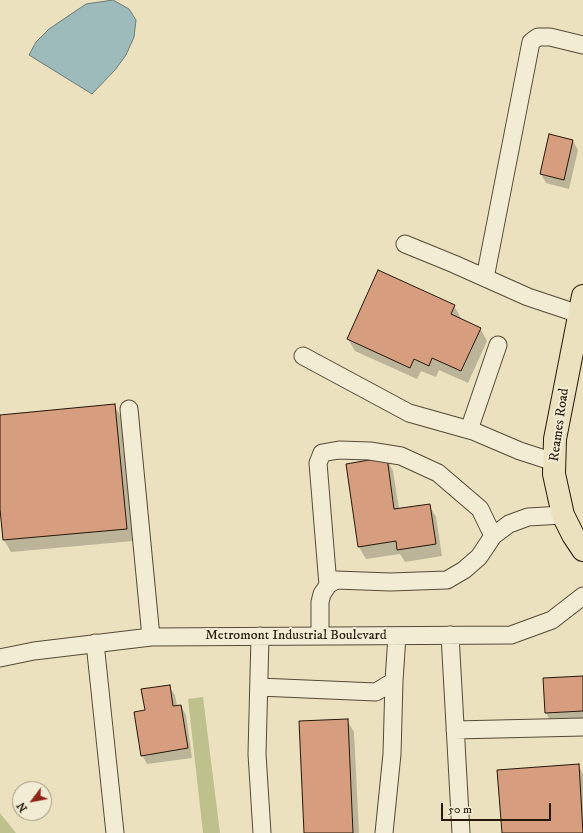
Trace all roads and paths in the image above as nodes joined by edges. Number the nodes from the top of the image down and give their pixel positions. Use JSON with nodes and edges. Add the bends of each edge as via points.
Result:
{"nodes":[{"id":1,"x":583,"y":45,"type":"edge"},
{"id":2,"x":405,"y":244,"type":"dead end"},
{"id":3,"x":486,"y":278,"type":"junction"},
{"id":4,"x":580,"y":317,"type":"edge"},
{"id":5,"x":498,"y":345,"type":"dead end"},
{"id":6,"x":303,"y":356,"type":"dead end"},
{"id":7,"x":129,"y":408,"type":"dead end"},
{"id":8,"x":473,"y":431,"type":"junction"},
{"id":9,"x":554,"y":462,"type":"junction"},
{"id":10,"x":563,"y":515,"type":"junction"},
{"id":11,"x":493,"y":536,"type":"junction"},
{"id":12,"x":583,"y":550,"type":"edge"},
{"id":13,"x":328,"y":585,"type":"junction"},
{"id":14,"x":583,"y":596,"type":"edge"},
{"id":15,"x":260,"y":636,"type":"junction"},
{"id":16,"x":320,"y":636,"type":"junction"},
{"id":17,"x":397,"y":636,"type":"junction"},
{"id":18,"x":450,"y":636,"type":"junction"},
{"id":19,"x":151,"y":637,"type":"junction"},
{"id":20,"x":94,"y":643,"type":"junction"},
{"id":21,"x":0,"y":658,"type":"edge"},
{"id":22,"x":394,"y":682,"type":"junction"},
{"id":23,"x":258,"y":687,"type":"junction"},
{"id":24,"x":583,"y":727,"type":"edge"},
{"id":25,"x":455,"y":730,"type":"junction"},
{"id":26,"x":115,"y":833,"type":"edge"},
{"id":27,"x":262,"y":833,"type":"edge"},
{"id":28,"x":384,"y":833,"type":"edge"},
{"id":29,"x":461,"y":833,"type":"edge"}],
"edges":[{"from":1,"to":3,"type":"street","via":[[550,37],[538,37],[531,42]]},
{"from":2,"to":3,"type":"street"},
{"from":3,"to":4,"type":"street"},
{"from":4,"to":9,"type":"main road","name":"Reames Road","via":[[555,439]]},
{"from":5,"to":8,"type":"street","via":[[471,424]]},
{"from":6,"to":8,"type":"street","via":[[409,413]]},
{"from":7,"to":19,"type":"street"},
{"from":8,"to":9,"type":"street"},
{"from":9,"to":10,"type":"main road","name":"Reames Road","via":[[554,474]]},
{"from":10,"to":11,"type":"street","via":[[528,517],[509,524]]},
{"from":10,"to":12,"type":"main road","name":"Reames Road"},
{"from":11,"to":13,"type":"street","via":[[480,557],[447,580],[336,580]]},
{"from":11,"to":13,"type":"street","via":[[480,509],[438,473],[401,456],[370,451],[322,452],[318,463]]},
{"from":13,"to":16,"type":"street","via":[[320,602]]},
{"from":14,"to":18,"type":"street","name":"Metromont Industrial Boulevard","via":[[552,620],[511,635]]},
{"from":15,"to":16,"type":"street","name":"Metromont Industrial Boulevard"},
{"from":15,"to":19,"type":"street","name":"Metromont Industrial Boulevard"},
{"from":15,"to":23,"type":"street"},
{"from":16,"to":17,"type":"street","name":"Metromont Industrial Boulevard"},
{"from":17,"to":18,"type":"street","name":"Metromont Industrial Boulevard"},
{"from":17,"to":22,"type":"street"},
{"from":18,"to":25,"type":"street"},
{"from":19,"to":20,"type":"street","name":"Metromont Industrial Boulevard"},
{"from":20,"to":21,"type":"street","name":"Metromont Industrial Boulevard"},
{"from":20,"to":26,"type":"street"},
{"from":22,"to":23,"type":"street","via":[[376,692]]},
{"from":22,"to":28,"type":"street","via":[[392,754]]},
{"from":23,"to":27,"type":"street","via":[[257,754]]},
{"from":24,"to":25,"type":"street"},
{"from":25,"to":29,"type":"street"}]}
